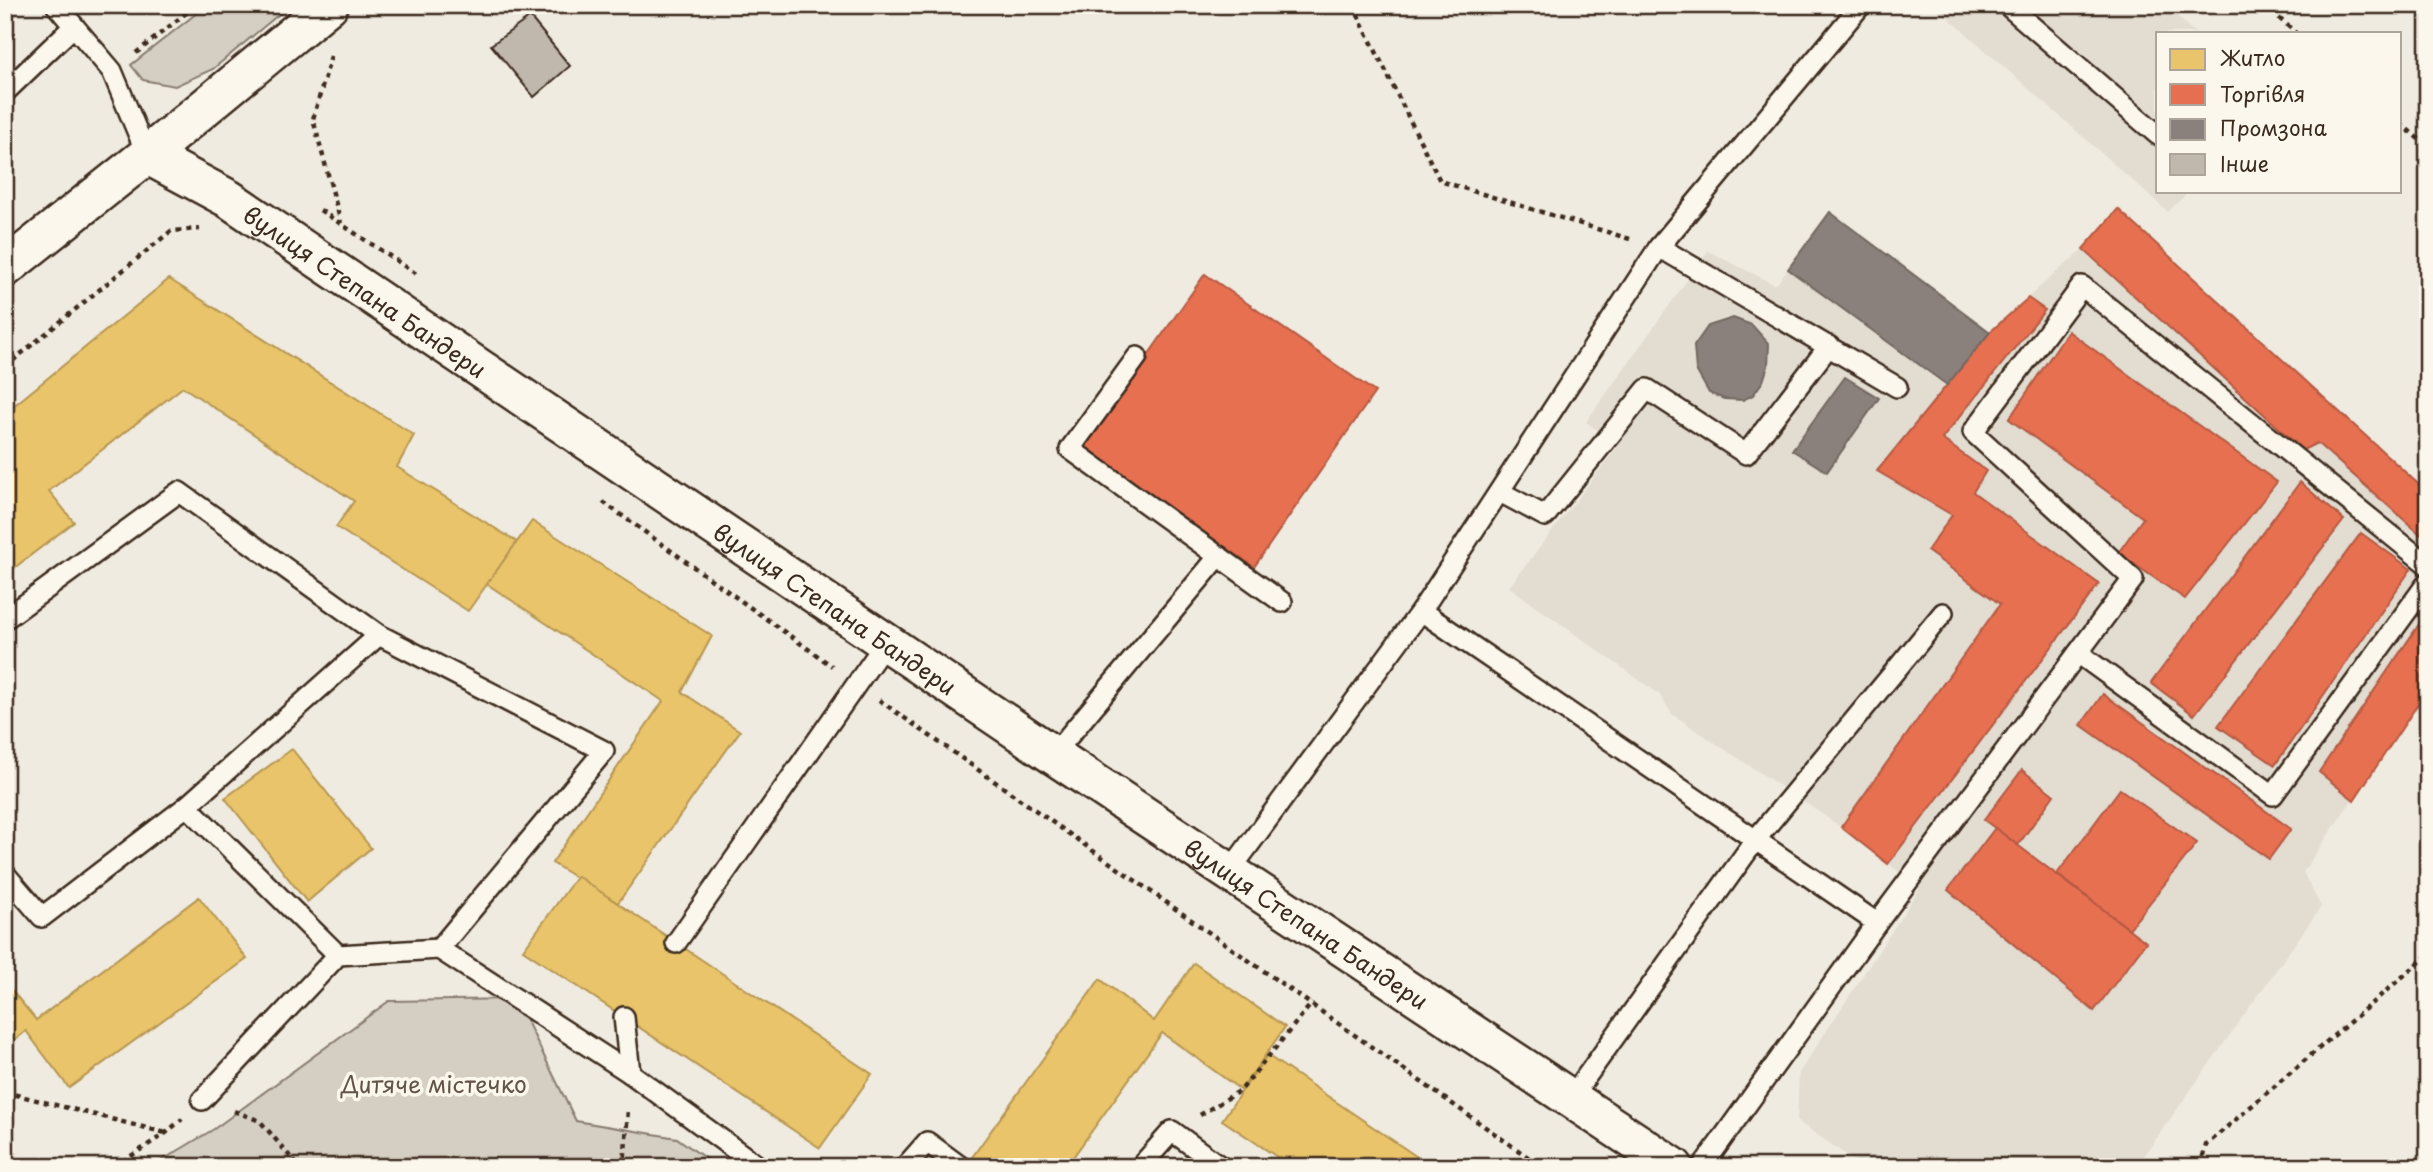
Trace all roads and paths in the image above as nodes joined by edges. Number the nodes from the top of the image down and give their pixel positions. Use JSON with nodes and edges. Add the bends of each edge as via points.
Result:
{"nodes":[{"id":1,"x":56,"y":5,"type":"edge"},
{"id":2,"x":196,"y":5,"type":"edge"},
{"id":3,"x":329,"y":5,"type":"edge"},
{"id":4,"x":1353,"y":5,"type":"edge"},
{"id":5,"x":1861,"y":5,"type":"edge"},
{"id":6,"x":2007,"y":5,"type":"edge"},
{"id":7,"x":2264,"y":5,"type":"edge"},
{"id":8,"x":74,"y":26,"type":"junction"},
{"id":9,"x":2296,"y":32,"type":"edge"},
{"id":10,"x":334,"y":46,"type":"dead end"},
{"id":11,"x":112,"y":71,"type":"junction"},
{"id":12,"x":5,"y":92,"type":"edge"},
{"id":13,"x":2402,"y":125,"type":"edge"},
{"id":14,"x":2156,"y":133,"type":"edge"},
{"id":15,"x":2428,"y":148,"type":"edge"},
{"id":16,"x":147,"y":155,"type":"junction"},
{"id":17,"x":309,"y":203,"type":"dead end"},
{"id":18,"x":206,"y":228,"type":"dead end"},
{"id":19,"x":1659,"y":247,"type":"junction"},
{"id":20,"x":5,"y":268,"type":"edge"},
{"id":21,"x":1829,"y":346,"type":"junction"},
{"id":22,"x":1137,"y":357,"type":"dead end"},
{"id":23,"x":5,"y":366,"type":"edge"},
{"id":24,"x":1897,"y":387,"type":"dead end"},
{"id":25,"x":1500,"y":492,"type":"junction"},
{"id":26,"x":599,"y":499,"type":"dead end"},
{"id":27,"x":1219,"y":556,"type":"junction"},
{"id":28,"x":2428,"y":565,"type":"edge"},
{"id":29,"x":2428,"y":582,"type":"edge"},
{"id":30,"x":1282,"y":602,"type":"dead end"},
{"id":31,"x":1421,"y":611,"type":"junction"},
{"id":32,"x":1943,"y":613,"type":"dead end"},
{"id":33,"x":5,"y":619,"type":"edge"},
{"id":34,"x":379,"y":635,"type":"junction"},
{"id":35,"x":886,"y":642,"type":"junction"},
{"id":36,"x":2078,"y":653,"type":"junction"},
{"id":37,"x":857,"y":684,"type":"junction"},
{"id":38,"x":1053,"y":755,"type":"junction"},
{"id":39,"x":187,"y":806,"type":"junction"},
{"id":40,"x":1756,"y":839,"type":"junction"},
{"id":41,"x":1229,"y":872,"type":"junction"},
{"id":42,"x":5,"y":874,"type":"edge"},
{"id":43,"x":1877,"y":923,"type":"junction"},
{"id":44,"x":676,"y":943,"type":"dead end"},
{"id":45,"x":439,"y":949,"type":"junction"},
{"id":46,"x":338,"y":955,"type":"junction"},
{"id":47,"x":2428,"y":955,"type":"edge"},
{"id":48,"x":1312,"y":1003,"type":"junction"},
{"id":49,"x":624,"y":1017,"type":"dead end"},
{"id":50,"x":631,"y":1073,"type":"junction"},
{"id":51,"x":5,"y":1092,"type":"edge"},
{"id":52,"x":1571,"y":1098,"type":"junction"},
{"id":53,"x":202,"y":1100,"type":"junction"},
{"id":54,"x":1172,"y":1132,"type":"junction"},
{"id":55,"x":166,"y":1133,"type":"junction"},
{"id":56,"x":114,"y":1167,"type":"edge"},
{"id":57,"x":299,"y":1167,"type":"edge"},
{"id":58,"x":624,"y":1167,"type":"edge"},
{"id":59,"x":759,"y":1167,"type":"edge"},
{"id":60,"x":905,"y":1167,"type":"edge"},
{"id":61,"x":961,"y":1167,"type":"edge"},
{"id":62,"x":1140,"y":1167,"type":"edge"},
{"id":63,"x":1221,"y":1167,"type":"edge"},
{"id":64,"x":1542,"y":1167,"type":"edge"},
{"id":65,"x":1674,"y":1167,"type":"edge"},
{"id":66,"x":1702,"y":1167,"type":"edge"},
{"id":67,"x":2200,"y":1167,"type":"edge"}],
"edges":[{"from":1,"to":8,"type":"lane"},
{"from":2,"to":11,"type":"path"},
{"from":3,"to":16,"type":"street"},
{"from":4,"to":19,"type":"path","via":[[1440,181]]},
{"from":5,"to":19,"type":"lane"},
{"from":6,"to":14,"type":"lane"},
{"from":7,"to":9,"type":"path"},
{"from":8,"to":11,"type":"lane"},
{"from":8,"to":12,"type":"lane"},
{"from":10,"to":17,"type":"path","via":[[313,119],[342,223]]},
{"from":11,"to":16,"type":"lane"},
{"from":13,"to":15,"type":"path"},
{"from":16,"to":20,"type":"street"},
{"from":16,"to":35,"type":"street","name":"вулиця Степана Бандери","via":[[229,199]]},
{"from":18,"to":23,"type":"path","via":[[171,231]]},
{"from":19,"to":21,"type":"lane"},
{"from":19,"to":25,"type":"lane"},
{"from":21,"to":24,"type":"lane"},
{"from":21,"to":25,"type":"lane","via":[[1746,454],[1647,389],[1545,516]]},
{"from":22,"to":27,"type":"lane","via":[[1070,449]]},
{"from":25,"to":31,"type":"lane"},
{"from":26,"to":37,"type":"path"},
{"from":27,"to":30,"type":"lane"},
{"from":27,"to":38,"type":"lane"},
{"from":28,"to":36,"type":"lane","via":[[2082,286],[1973,432],[2133,579]]},
{"from":29,"to":36,"type":"lane","via":[[2273,795]]},
{"from":31,"to":40,"type":"lane"},
{"from":31,"to":41,"type":"lane"},
{"from":32,"to":40,"type":"lane"},
{"from":33,"to":34,"type":"lane","via":[[179,492]]},
{"from":34,"to":39,"type":"lane"},
{"from":34,"to":45,"type":"lane","via":[[604,751]]},
{"from":35,"to":37,"type":"lane"},
{"from":35,"to":38,"type":"street","name":"вулиця Степана Бандери"},
{"from":36,"to":43,"type":"lane"},
{"from":37,"to":44,"type":"lane"},
{"from":37,"to":48,"type":"path"},
{"from":38,"to":41,"type":"street","name":"вулиця Степана Бандери"},
{"from":39,"to":42,"type":"lane","via":[[42,917]]},
{"from":39,"to":46,"type":"lane"},
{"from":40,"to":43,"type":"lane"},
{"from":40,"to":52,"type":"lane"},
{"from":41,"to":52,"type":"street","name":"вулиця Степана Бандери"},
{"from":43,"to":66,"type":"lane"},
{"from":45,"to":46,"type":"lane"},
{"from":45,"to":50,"type":"lane"},
{"from":46,"to":53,"type":"lane"},
{"from":47,"to":67,"type":"path","via":[[2206,1145]]},
{"from":48,"to":54,"type":"path","via":[[1241,1090]]},
{"from":48,"to":64,"type":"path"},
{"from":49,"to":50,"type":"lane"},
{"from":50,"to":58,"type":"path"},
{"from":50,"to":59,"type":"lane"},
{"from":51,"to":55,"type":"path"},
{"from":52,"to":65,"type":"street","name":"вулиця Степана Бандери"},
{"from":53,"to":55,"type":"path"},
{"from":53,"to":57,"type":"path","via":[[260,1121]]},
{"from":54,"to":62,"type":"lane"},
{"from":54,"to":63,"type":"lane"},
{"from":55,"to":56,"type":"path"},
{"from":60,"to":61,"type":"lane","via":[[927,1142]]}]}
